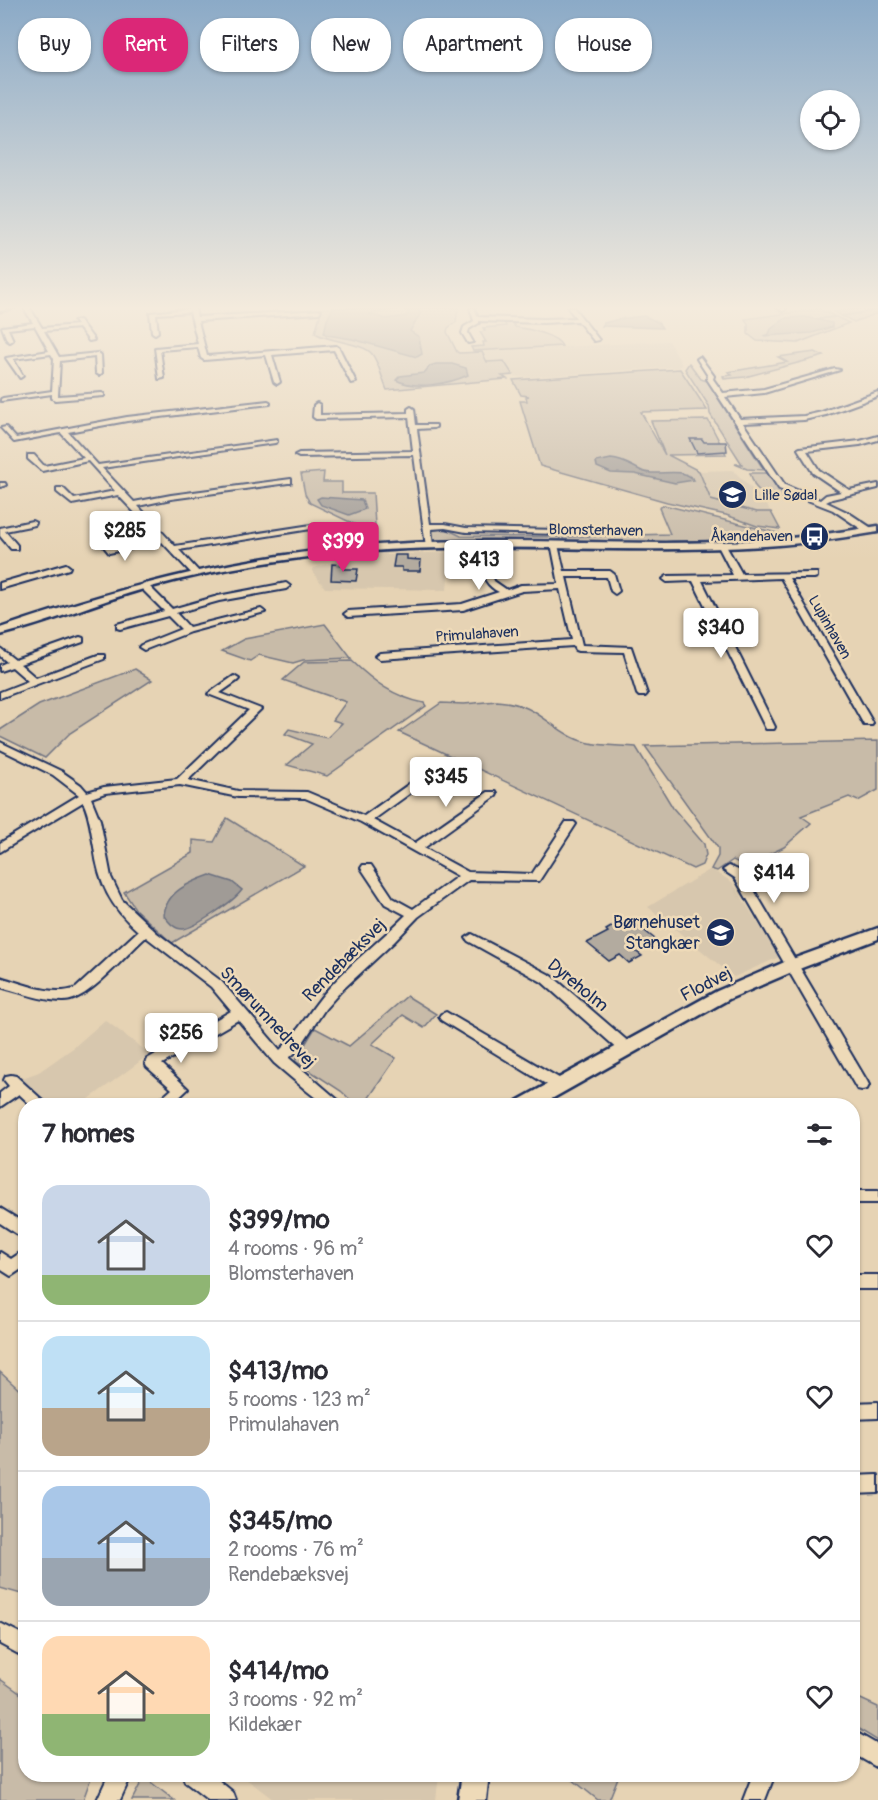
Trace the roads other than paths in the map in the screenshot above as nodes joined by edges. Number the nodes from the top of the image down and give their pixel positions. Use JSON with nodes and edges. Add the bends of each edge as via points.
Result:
{"nodes":[{"id":1,"x":56,"y":392,"type":"joint"},
{"id":2,"x":719,"y":392,"type":"edge"},
{"id":3,"x":753,"y":392,"type":"edge"},
{"id":4,"x":878,"y":394,"type":"edge"},
{"id":5,"x":102,"y":395,"type":"dead end"},
{"id":6,"x":721,"y":395,"type":"junction"},
{"id":7,"x":3,"y":400,"type":"dead end"},
{"id":8,"x":268,"y":403,"type":"dead end"},
{"id":9,"x":317,"y":405,"type":"dead end"},
{"id":10,"x":738,"y":421,"type":"junction"},
{"id":11,"x":434,"y":426,"type":"dead end"},
{"id":12,"x":413,"y":427,"type":"junction"},
{"id":13,"x":4,"y":428,"type":"dead end"},
{"id":14,"x":62,"y":430,"type":"junction"},
{"id":15,"x":878,"y":438,"type":"edge"},
{"id":16,"x":275,"y":441,"type":"dead end"},
{"id":17,"x":416,"y":453,"type":"junction"},
{"id":18,"x":299,"y":455,"type":"dead end"},
{"id":19,"x":31,"y":457,"type":"dead end"},
{"id":20,"x":89,"y":459,"type":"junction"},
{"id":21,"x":97,"y":467,"type":"junction"},
{"id":22,"x":288,"y":481,"type":"dead end"},
{"id":23,"x":878,"y":486,"type":"edge"},
{"id":24,"x":60,"y":490,"type":"dead end"},
{"id":25,"x":120,"y":492,"type":"junction"},
{"id":26,"x":849,"y":494,"type":"junction"},
{"id":27,"x":821,"y":502,"type":"junction"},
{"id":28,"x":132,"y":505,"type":"junction"},
{"id":29,"x":32,"y":523,"type":"dead end"},
{"id":30,"x":311,"y":527,"type":"dead end"},
{"id":31,"x":426,"y":527,"type":"junction"},
{"id":32,"x":0,"y":530,"type":"edge"},
{"id":33,"x":874,"y":530,"type":"edge"},
{"id":34,"x":561,"y":532,"type":"dead end"},
{"id":35,"x":100,"y":537,"type":"dead end"},
{"id":36,"x":164,"y":539,"type":"junction"},
{"id":37,"x":429,"y":545,"type":"junction"},
{"id":38,"x":554,"y":545,"type":"junction"},
{"id":39,"x":722,"y":546,"type":"junction"},
{"id":40,"x":14,"y":548,"type":"dead end"},
{"id":41,"x":173,"y":549,"type":"junction"},
{"id":42,"x":486,"y":565,"type":"dead end"},
{"id":43,"x":66,"y":567,"type":"dead end"},
{"id":44,"x":196,"y":573,"type":"junction"},
{"id":45,"x":560,"y":574,"type":"junction"},
{"id":46,"x":814,"y":575,"type":"dead end"},
{"id":47,"x":784,"y":576,"type":"junction"},
{"id":48,"x":739,"y":577,"type":"junction"},
{"id":49,"x":696,"y":578,"type":"junction"},
{"id":50,"x":667,"y":579,"type":"dead end"},
{"id":51,"x":0,"y":586,"type":"edge"},
{"id":52,"x":144,"y":586,"type":"junction"},
{"id":53,"x":286,"y":586,"type":"dead end"},
{"id":54,"x":562,"y":586,"type":"junction"},
{"id":55,"x":615,"y":591,"type":"dead end"},
{"id":56,"x":506,"y":593,"type":"junction"},
{"id":57,"x":169,"y":611,"type":"junction"},
{"id":58,"x":261,"y":612,"type":"dead end"},
{"id":59,"x":348,"y":614,"type":"dead end"},
{"id":60,"x":120,"y":626,"type":"dead end"},
{"id":61,"x":187,"y":630,"type":"junction"},
{"id":62,"x":0,"y":632,"type":"edge"},
{"id":63,"x":80,"y":640,"type":"dead end"},
{"id":64,"x":575,"y":643,"type":"junction"},
{"id":65,"x":144,"y":647,"type":"dead end"},
{"id":66,"x":0,"y":651,"type":"edge"},
{"id":67,"x":380,"y":656,"type":"dead end"},
{"id":68,"x":100,"y":657,"type":"dead end"},
{"id":69,"x":14,"y":663,"type":"junction"},
{"id":70,"x":0,"y":668,"type":"edge"},
{"id":71,"x":234,"y":679,"type":"dead end"},
{"id":72,"x":34,"y":682,"type":"junction"},
{"id":73,"x":642,"y":693,"type":"dead end"},
{"id":74,"x":0,"y":695,"type":"edge"},
{"id":75,"x":868,"y":723,"type":"dead end"},
{"id":76,"x":770,"y":727,"type":"dead end"},
{"id":77,"x":0,"y":745,"type":"edge"},
{"id":78,"x":430,"y":774,"type":"dead end"},
{"id":79,"x":180,"y":782,"type":"junction"},
{"id":80,"x":492,"y":794,"type":"dead end"},
{"id":81,"x":85,"y":796,"type":"junction"},
{"id":82,"x":365,"y":820,"type":"junction"},
{"id":83,"x":570,"y":824,"type":"dead end"},
{"id":84,"x":417,"y":847,"type":"junction"},
{"id":85,"x":0,"y":848,"type":"edge"},
{"id":86,"x":367,"y":868,"type":"dead end"},
{"id":87,"x":729,"y":870,"type":"dead end"},
{"id":88,"x":466,"y":876,"type":"junction"},
{"id":89,"x":414,"y":914,"type":"junction"},
{"id":90,"x":147,"y":930,"type":"junction"},
{"id":91,"x":878,"y":933,"type":"edge"},
{"id":92,"x":472,"y":938,"type":"dead end"},
{"id":93,"x":793,"y":965,"type":"junction"},
{"id":94,"x":0,"y":982,"type":"edge"},
{"id":95,"x":239,"y":1012,"type":"junction"},
{"id":96,"x":446,"y":1017,"type":"dead end"},
{"id":97,"x":626,"y":1048,"type":"junction"},
{"id":98,"x":279,"y":1059,"type":"junction"},
{"id":99,"x":559,"y":1085,"type":"junction"},
{"id":100,"x":862,"y":1085,"type":"dead end"},
{"id":101,"x":32,"y":1098,"type":"edge"},
{"id":102,"x":170,"y":1098,"type":"edge"},
{"id":103,"x":327,"y":1098,"type":"edge"},
{"id":104,"x":537,"y":1098,"type":"edge"},
{"id":105,"x":0,"y":1101,"type":"edge"},
{"id":106,"x":860,"y":1197,"type":"edge"},
{"id":107,"x":878,"y":1197,"type":"edge"},
{"id":108,"x":0,"y":1215,"type":"edge"},
{"id":109,"x":18,"y":1227,"type":"edge"},
{"id":110,"x":0,"y":1260,"type":"edge"},
{"id":111,"x":18,"y":1263,"type":"edge"},
{"id":112,"x":860,"y":1282,"type":"edge"},
{"id":113,"x":878,"y":1282,"type":"edge"},
{"id":114,"x":878,"y":1410,"type":"edge"},
{"id":115,"x":860,"y":1411,"type":"edge"},
{"id":116,"x":860,"y":1482,"type":"edge"},
{"id":117,"x":878,"y":1484,"type":"edge"},
{"id":118,"x":0,"y":1633,"type":"edge"},
{"id":119,"x":18,"y":1643,"type":"edge"},
{"id":120,"x":860,"y":1746,"type":"edge"},
{"id":121,"x":878,"y":1757,"type":"edge"},
{"id":122,"x":117,"y":1782,"type":"edge"},
{"id":123,"x":203,"y":1782,"type":"edge"},
{"id":124,"x":475,"y":1782,"type":"edge"},
{"id":125,"x":761,"y":1782,"type":"edge"},
{"id":126,"x":108,"y":1800,"type":"edge"},
{"id":127,"x":225,"y":1800,"type":"edge"},
{"id":128,"x":472,"y":1800,"type":"edge"},
{"id":129,"x":754,"y":1800,"type":"edge"}],
"edges":[{"from":1,"to":5,"type":"street","via":[[55,398]]},
{"from":1,"to":7,"type":"street"},
{"from":2,"to":6,"type":"street"},
{"from":3,"to":6,"type":"street"},
{"from":4,"to":10,"type":"street","via":[[804,418]]},
{"from":6,"to":10,"type":"street"},
{"from":8,"to":14,"type":"street"},
{"from":9,"to":12,"type":"street","via":[[316,417],[411,412]]},
{"from":10,"to":27,"type":"street","via":[[782,488]]},
{"from":11,"to":12,"type":"street"},
{"from":12,"to":17,"type":"street"},
{"from":13,"to":14,"type":"street","via":[[14,440]]},
{"from":14,"to":20,"type":"street"},
{"from":15,"to":26,"type":"street","via":[[802,450],[816,471]]},
{"from":16,"to":21,"type":"street"},
{"from":17,"to":18,"type":"street"},
{"from":17,"to":31,"type":"street"},
{"from":19,"to":20,"type":"street","via":[[42,469]]},
{"from":20,"to":21,"type":"street"},
{"from":21,"to":25,"type":"street"},
{"from":22,"to":28,"type":"street"},
{"from":23,"to":26,"type":"street"},
{"from":24,"to":25,"type":"street","via":[[72,502]]},
{"from":25,"to":28,"type":"street"},
{"from":26,"to":27,"type":"street"},
{"from":27,"to":33,"type":"street"},
{"from":28,"to":36,"type":"street"},
{"from":29,"to":32,"type":"street"},
{"from":30,"to":41,"type":"street"},
{"from":31,"to":34,"type":"street"},
{"from":31,"to":37,"type":"street"},
{"from":32,"to":40,"type":"street"},
{"from":33,"to":39,"type":"street","name":"Blomsterhaven"},
{"from":35,"to":36,"type":"street","via":[[112,551]]},
{"from":36,"to":41,"type":"street"},
{"from":37,"to":38,"type":"street","name":"Blomsterhaven"},
{"from":37,"to":44,"type":"street","name":"Blomsterhaven","via":[[310,554]]},
{"from":38,"to":39,"type":"street","name":"Blomsterhaven"},
{"from":38,"to":45,"type":"street"},
{"from":39,"to":48,"type":"street"},
{"from":41,"to":44,"type":"street"},
{"from":42,"to":56,"type":"street","via":[[491,585]]},
{"from":43,"to":51,"type":"street"},
{"from":44,"to":52,"type":"street","name":"Blomsterhaven"},
{"from":45,"to":54,"type":"street"},
{"from":45,"to":55,"type":"street","via":[[610,573]]},
{"from":46,"to":47,"type":"street","name":"Lupinhaven"},
{"from":47,"to":48,"type":"street","name":"Lupinhaven"},
{"from":47,"to":75,"type":"street","name":"Lupinhaven"},
{"from":48,"to":49,"type":"street","name":"Lupinhaven"},
{"from":49,"to":50,"type":"street","name":"Lupinhaven"},
{"from":49,"to":76,"type":"street"},
{"from":52,"to":57,"type":"street"},
{"from":52,"to":62,"type":"street","name":"Blomsterhaven"},
{"from":53,"to":57,"type":"street"},
{"from":54,"to":56,"type":"street","name":"Primulahaven"},
{"from":54,"to":64,"type":"street"},
{"from":56,"to":59,"type":"street","name":"Primulahaven","via":[[463,607]]},
{"from":57,"to":60,"type":"street"},
{"from":57,"to":61,"type":"street"},
{"from":58,"to":61,"type":"street"},
{"from":61,"to":65,"type":"street"},
{"from":63,"to":69,"type":"street"},
{"from":64,"to":67,"type":"street","name":"Primulahaven"},
{"from":64,"to":73,"type":"street","name":"Primulahaven","via":[[584,649],[628,649]]},
{"from":66,"to":69,"type":"street"},
{"from":68,"to":72,"type":"street"},
{"from":69,"to":70,"type":"street"},
{"from":69,"to":72,"type":"street"},
{"from":71,"to":79,"type":"street","via":[[213,694],[256,709]]},
{"from":72,"to":74,"type":"street"},
{"from":77,"to":81,"type":"street","via":[[76,786]]},
{"from":78,"to":82,"type":"street"},
{"from":79,"to":81,"type":"street","via":[[104,790]]},
{"from":79,"to":82,"type":"street","via":[[238,794],[307,795]]},
{"from":80,"to":84,"type":"street"},
{"from":81,"to":85,"type":"street"},
{"from":81,"to":90,"type":"street","name":"Smørumnedrevej","via":[[91,808],[105,880],[119,904]]},
{"from":82,"to":84,"type":"street"},
{"from":83,"to":88,"type":"street","via":[[535,878]]},
{"from":84,"to":88,"type":"street"},
{"from":86,"to":89,"type":"street","name":"Rendebæksvej","via":[[389,901]]},
{"from":87,"to":93,"type":"street","via":[[739,875]]},
{"from":88,"to":89,"type":"street","name":"Rendebæksvej"},
{"from":89,"to":98,"type":"street","name":"Rendebæksvej","via":[[336,988]]},
{"from":90,"to":94,"type":"street","via":[[81,992],[54,996]]},
{"from":90,"to":95,"type":"street","name":"Smørumnedrevej","via":[[217,986]]},
{"from":91,"to":93,"type":"street","name":"Flodvej"},
{"from":92,"to":97,"type":"street","name":"Dyreholm","via":[[546,979]]},
{"from":93,"to":97,"type":"street","name":"Flodvej","via":[[723,996]]},
{"from":93,"to":100,"type":"street"},
{"from":95,"to":98,"type":"street","name":"Smørumnedrevej"},
{"from":95,"to":102,"type":"street","via":[[152,1063],[181,1089]]},
{"from":96,"to":99,"type":"street"},
{"from":97,"to":99,"type":"street","name":"Flodvej"},
{"from":98,"to":103,"type":"street","name":"Smørumnedrevej"},
{"from":99,"to":104,"type":"street","name":"Flodvej"},
{"from":101,"to":105,"type":"street","via":[[15,1084]]},
{"from":106,"to":107,"type":"street"},
{"from":108,"to":109,"type":"street"},
{"from":110,"to":111,"type":"street","via":[[11,1269]]},
{"from":112,"to":113,"type":"street"},
{"from":114,"to":115,"type":"street"},
{"from":116,"to":117,"type":"street"},
{"from":118,"to":119,"type":"street"},
{"from":120,"to":121,"type":"street"},
{"from":122,"to":126,"type":"street"},
{"from":123,"to":127,"type":"street"},
{"from":124,"to":128,"type":"street"},
{"from":125,"to":129,"type":"street"}]}
